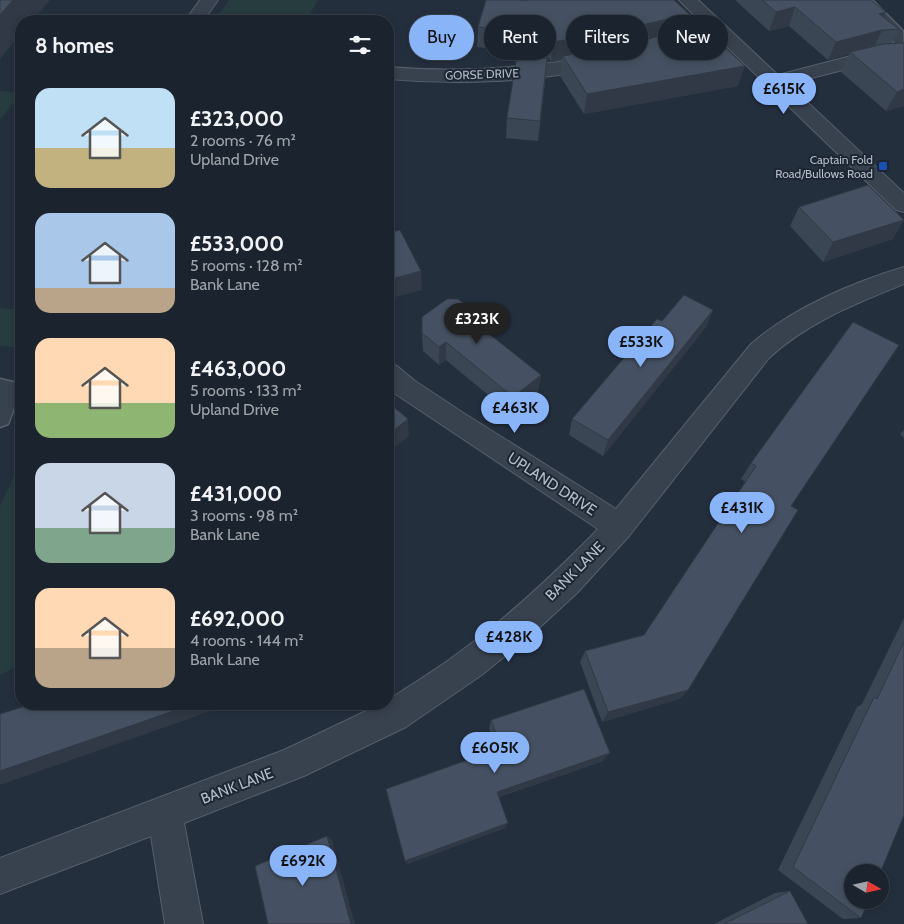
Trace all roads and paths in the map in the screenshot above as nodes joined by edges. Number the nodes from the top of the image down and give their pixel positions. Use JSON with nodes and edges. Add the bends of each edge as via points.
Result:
{"nodes":[{"id":1,"x":208,"y":0,"type":"edge"},
{"id":2,"x":688,"y":0,"type":"edge"},
{"id":3,"x":864,"y":0,"type":"edge"},
{"id":4,"x":198,"y":15,"type":"edge"},
{"id":5,"x":704,"y":15,"type":"edge"},
{"id":6,"x":728,"y":38,"type":"edge"},
{"id":7,"x":904,"y":53,"type":"edge"},
{"id":8,"x":602,"y":60,"type":"edge"},
{"id":9,"x":394,"y":74,"type":"edge"},
{"id":10,"x":774,"y":82,"type":"junction"},
{"id":11,"x":904,"y":205,"type":"edge"},
{"id":12,"x":904,"y":276,"type":"edge"},
{"id":13,"x":394,"y":377,"type":"edge"},
{"id":14,"x":0,"y":387,"type":"edge"},
{"id":15,"x":0,"y":418,"type":"edge"},
{"id":16,"x":619,"y":527,"type":"junction"},
{"id":17,"x":165,"y":813,"type":"junction"},
{"id":18,"x":0,"y":876,"type":"edge"},
{"id":19,"x":184,"y":924,"type":"edge"}],
"edges":[{"from":1,"to":4,"type":"street"},
{"from":2,"to":5,"type":"street"},
{"from":3,"to":7,"type":"lane","via":[[898,34]]},
{"from":6,"to":10,"type":"street"},
{"from":7,"to":10,"type":"street","via":[[874,56]]},
{"from":8,"to":9,"type":"street","name":"GORSE DRIVE","via":[[505,75]]},
{"from":10,"to":11,"type":"street"},
{"from":12,"to":16,"type":"street","name":"BANK LANE","via":[[819,310],[772,339]]},
{"from":13,"to":16,"type":"street","name":"UPLAND DRIVE"},
{"from":14,"to":15,"type":"lane","via":[[10,389]]},
{"from":16,"to":17,"type":"street","name":"BANK LANE","via":[[528,618],[472,663],[394,715],[292,764]]},
{"from":17,"to":18,"type":"street","name":"BANK LANE"},
{"from":17,"to":19,"type":"street"}]}
